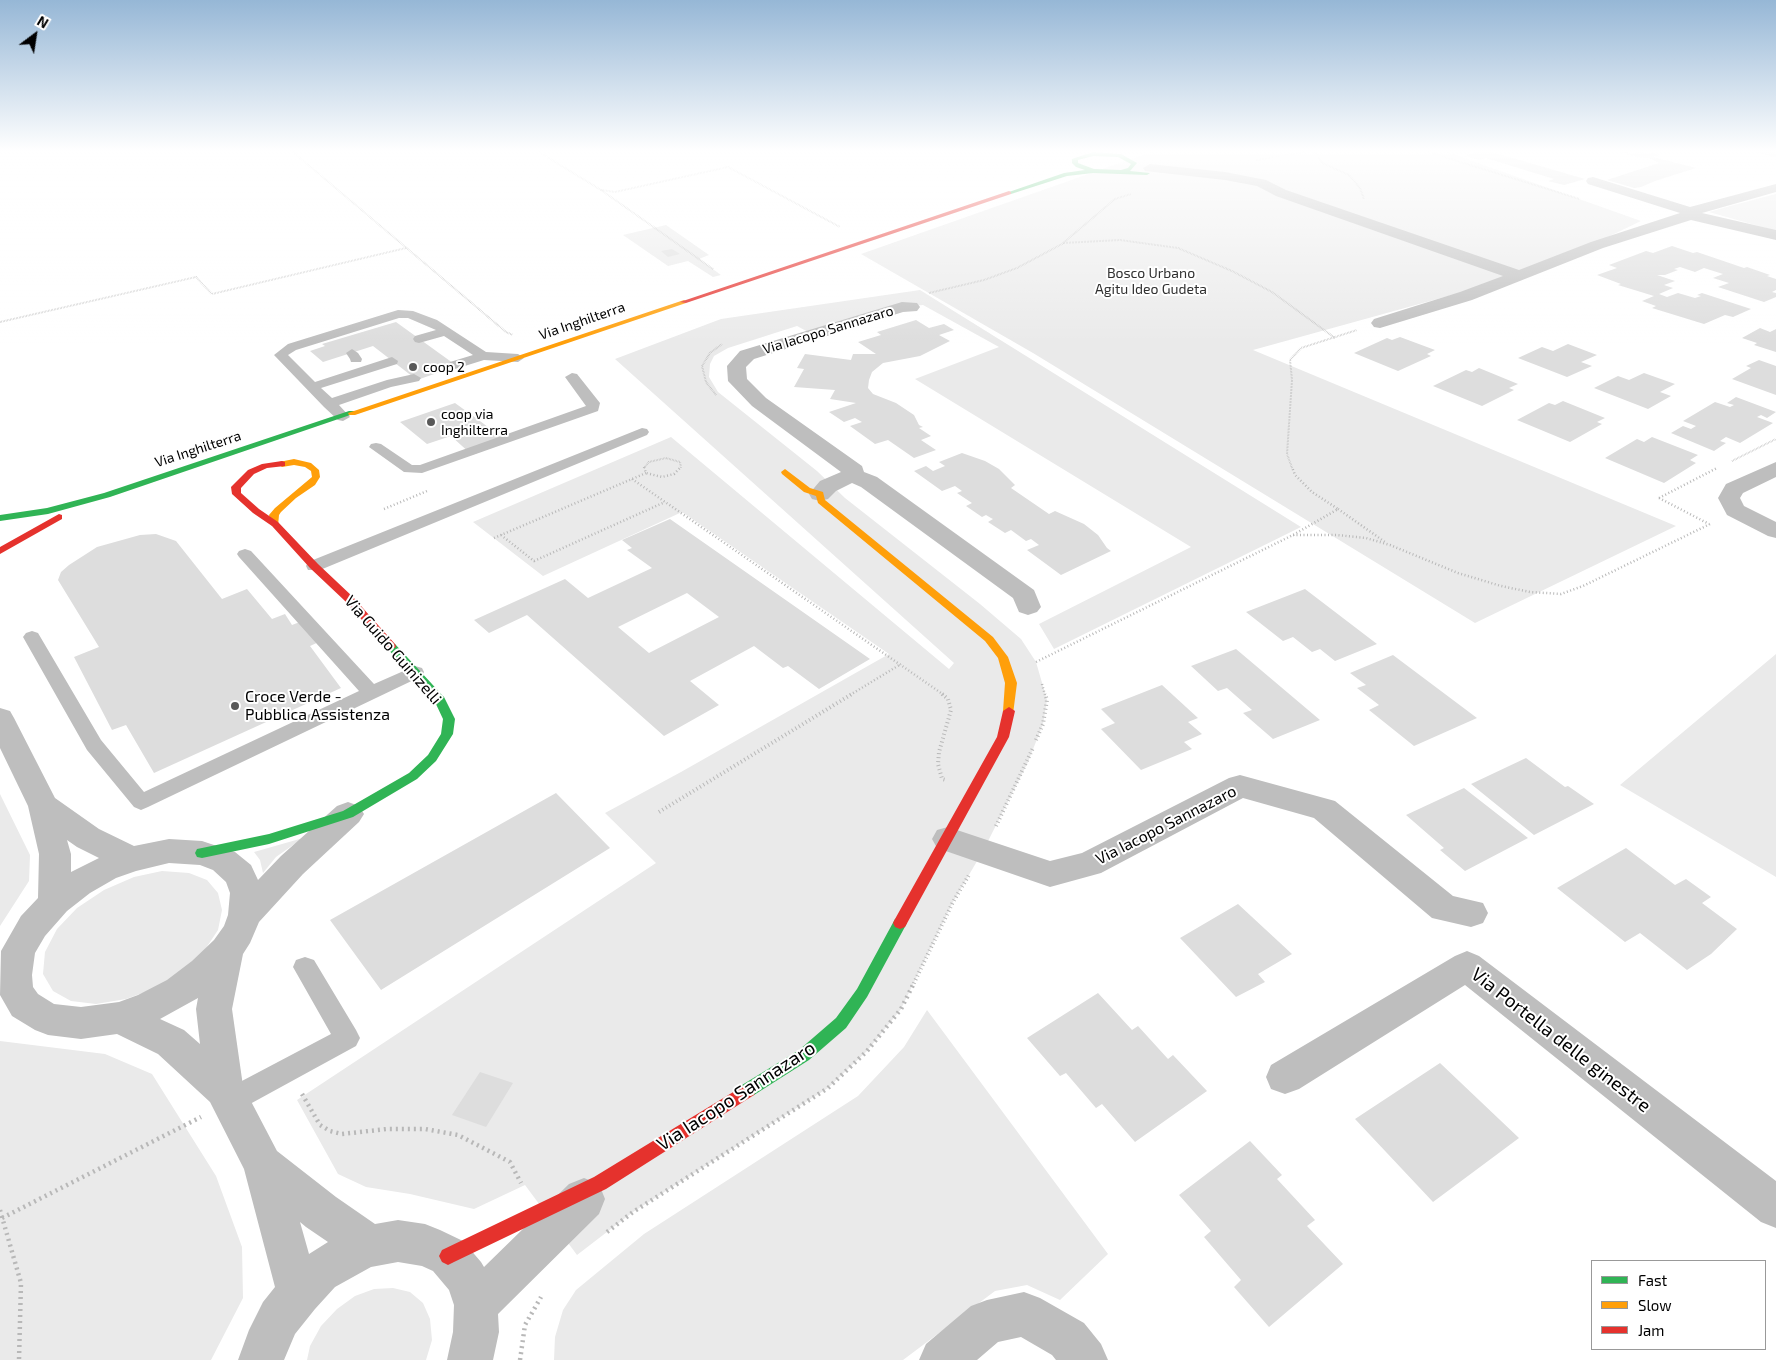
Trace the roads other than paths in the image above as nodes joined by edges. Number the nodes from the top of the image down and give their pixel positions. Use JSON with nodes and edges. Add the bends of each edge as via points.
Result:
{"nodes":[{"id":1,"x":943,"y":215,"type":"edge"},
{"id":2,"x":1344,"y":215,"type":"edge"},
{"id":3,"x":1683,"y":215,"type":"edge"},
{"id":4,"x":1700,"y":215,"type":"edge"},
{"id":5,"x":1776,"y":235,"type":"edge"},
{"id":6,"x":1518,"y":275,"type":"junction"},
{"id":7,"x":911,"y":307,"type":"dead end"},
{"id":8,"x":420,"y":317,"type":"junction"},
{"id":9,"x":1380,"y":322,"type":"road end"},
{"id":10,"x":435,"y":324,"type":"junction"},
{"id":11,"x":446,"y":331,"type":"junction"},
{"id":12,"x":419,"y":339,"type":"dead end"},
{"id":13,"x":458,"y":340,"type":"junction"},
{"id":14,"x":432,"y":348,"type":"dead end"},
{"id":15,"x":470,"y":348,"type":"junction"},
{"id":16,"x":380,"y":351,"type":"dead end"},
{"id":17,"x":483,"y":356,"type":"junction"},
{"id":18,"x":444,"y":357,"type":"dead end"},
{"id":19,"x":518,"y":358,"type":"junction"},
{"id":20,"x":392,"y":361,"type":"dead end"},
{"id":21,"x":455,"y":365,"type":"dead end"},
{"id":22,"x":409,"y":374,"type":"dead end"},
{"id":23,"x":572,"y":377,"type":"dead end"},
{"id":24,"x":308,"y":383,"type":"junction"},
{"id":25,"x":325,"y":400,"type":"junction"},
{"id":26,"x":343,"y":417,"type":"junction"},
{"id":27,"x":642,"y":432,"type":"dead end"},
{"id":28,"x":376,"y":447,"type":"dead end"},
{"id":29,"x":1776,"y":469,"type":"edge"},
{"id":30,"x":785,"y":472,"type":"dead end"},
{"id":31,"x":852,"y":475,"type":"junction"},
{"id":32,"x":820,"y":494,"type":"junction"},
{"id":33,"x":107,"y":495,"type":"junction"},
{"id":34,"x":0,"y":518,"type":"edge"},
{"id":35,"x":275,"y":524,"type":"junction"},
{"id":36,"x":1776,"y":532,"type":"edge"},
{"id":37,"x":0,"y":551,"type":"edge"},
{"id":38,"x":245,"y":554,"type":"dead end"},
{"id":39,"x":314,"y":566,"type":"junction"},
{"id":40,"x":1028,"y":607,"type":"dead end"},
{"id":41,"x":32,"y":637,"type":"dead end"},
{"id":42,"x":415,"y":672,"type":"junction"},
{"id":43,"x":371,"y":694,"type":"junction"},
{"id":44,"x":0,"y":718,"type":"edge"},
{"id":45,"x":43,"y":806,"type":"junction"},
{"id":46,"x":348,"y":814,"type":"junction"},
{"id":47,"x":948,"y":839,"type":"junction"},
{"id":48,"x":202,"y":853,"type":"junction"},
{"id":49,"x":132,"y":859,"type":"junction"},
{"id":50,"x":55,"y":902,"type":"junction"},
{"id":51,"x":1471,"y":913,"type":"dead end"},
{"id":52,"x":245,"y":915,"type":"junction"},
{"id":53,"x":226,"y":950,"type":"junction"},
{"id":54,"x":305,"y":967,"type":"dead end"},
{"id":55,"x":10,"y":993,"type":"edge"},
{"id":56,"x":119,"y":1018,"type":"junction"},
{"id":57,"x":1285,"y":1076,"type":"dead end"},
{"id":58,"x":227,"y":1095,"type":"junction"},
{"id":59,"x":263,"y":1165,"type":"junction"},
{"id":60,"x":600,"y":1183,"type":"junction"},
{"id":61,"x":1776,"y":1207,"type":"edge"},
{"id":62,"x":370,"y":1246,"type":"junction"},
{"id":63,"x":448,"y":1256,"type":"junction"},
{"id":64,"x":298,"y":1293,"type":"junction"},
{"id":65,"x":476,"y":1305,"type":"junction"},
{"id":66,"x":260,"y":1355,"type":"edge"},
{"id":67,"x":470,"y":1360,"type":"edge"},
{"id":68,"x":942,"y":1360,"type":"edge"},
{"id":69,"x":1085,"y":1360,"type":"edge"}],
"edges":[{"from":1,"to":19,"type":"main road","name":"Via Inghilterra"},
{"from":2,"to":6,"type":"street"},
{"from":3,"to":6,"type":"street"},
{"from":4,"to":5,"type":"street"},
{"from":6,"to":9,"type":"street","via":[[1466,296]]},
{"from":7,"to":31,"type":"street","name":"Via Iacopo Sannazaro","via":[[775,345],[747,356],[736,366],[738,381],[759,402],[854,471]]},
{"from":8,"to":10,"type":"lane"},
{"from":8,"to":10,"type":"lane","via":[[403,328]]},
{"from":8,"to":24,"type":"lane","via":[[398,314],[292,347],[280,355]]},
{"from":10,"to":11,"type":"lane"},
{"from":11,"to":12,"type":"lane"},
{"from":11,"to":13,"type":"lane"},
{"from":13,"to":14,"type":"lane"},
{"from":13,"to":15,"type":"lane"},
{"from":15,"to":17,"type":"lane"},
{"from":15,"to":18,"type":"lane"},
{"from":16,"to":24,"type":"lane","via":[[354,356],[338,369]]},
{"from":17,"to":19,"type":"lane"},
{"from":17,"to":21,"type":"lane"},
{"from":19,"to":26,"type":"main road","name":"Via Inghilterra"},
{"from":20,"to":24,"type":"lane"},
{"from":22,"to":25,"type":"lane","via":[[386,384]]},
{"from":23,"to":28,"type":"lane","via":[[594,408],[422,469],[409,469]]},
{"from":24,"to":25,"type":"lane"},
{"from":25,"to":26,"type":"lane"},
{"from":26,"to":33,"type":"main road","name":"Via Inghilterra"},
{"from":27,"to":39,"type":"lane"},
{"from":29,"to":36,"type":"street","via":[[1734,488],[1729,498],[1736,510]]},
{"from":30,"to":32,"type":"main road","name":"Via Iacopo Sannazaro","via":[[807,490]]},
{"from":31,"to":32,"type":"street","via":[[828,486]]},
{"from":31,"to":40,"type":"street","name":"Via Iacopo Sannazaro","via":[[869,482],[1025,595]]},
{"from":32,"to":47,"type":"main road","name":"Via Iacopo Sannazaro","via":[[821,501],[989,639],[1003,657],[1010,683],[1002,737]]},
{"from":33,"to":34,"type":"main road","name":"Via Inghilterra","via":[[48,511]]},
{"from":33,"to":37,"type":"main road","name":"Via Inghilterra","via":[[50,521]]},
{"from":35,"to":35,"type":"main road","name":"Via Guido Guinizelli","via":[[274,515],[312,483],[316,477],[315,470],[294,462],[265,466],[241,480],[236,487],[237,494]]},
{"from":35,"to":39,"type":"main road","name":"Via Guido Guinizelli"},
{"from":38,"to":43,"type":"lane"},
{"from":39,"to":42,"type":"main road","name":"Via Guido Guinizelli","via":[[349,599]]},
{"from":41,"to":43,"type":"lane","via":[[94,745],[141,802]]},
{"from":42,"to":43,"type":"lane"},
{"from":42,"to":46,"type":"main road","name":"Via Guido Guinizelli","via":[[440,700],[449,719],[446,734],[432,758],[413,776]]},
{"from":44,"to":45,"type":"street"},
{"from":45,"to":49,"type":"street","via":[[88,838]]},
{"from":45,"to":50,"type":"street","via":[[55,854]]},
{"from":46,"to":48,"type":"main road","name":"Via Guido Guinizelli","via":[[269,839]]},
{"from":46,"to":52,"type":"street","name":"Via Guido Guinizelli"},
{"from":47,"to":51,"type":"street","name":"Via Iacopo Sannazaro","via":[[1050,874],[1090,864],[1240,786],[1324,809],[1444,908]]},
{"from":47,"to":60,"type":"main road","name":"Via Iacopo Sannazaro","via":[[862,993],[841,1023],[804,1056]]},
{"from":48,"to":49,"type":"street","via":[[169,851]]},
{"from":48,"to":52,"type":"street","via":[[224,861],[240,874],[247,893]]},
{"from":49,"to":50,"type":"street","via":[[78,884]]},
{"from":50,"to":55,"type":"street","via":[[33,926],[18,951]]},
{"from":52,"to":53,"type":"street"},
{"from":53,"to":56,"type":"street","via":[[206,972],[180,991]]},
{"from":53,"to":58,"type":"street","via":[[214,1009]]},
{"from":54,"to":58,"type":"lane","via":[[347,1038],[288,1070]]},
{"from":55,"to":56,"type":"street","via":[[48,1019],[81,1023]]},
{"from":56,"to":58,"type":"street","via":[[171,1042]]},
{"from":57,"to":61,"type":"street","name":"Via Portella delle ginestre","via":[[1467,966]]},
{"from":58,"to":59,"type":"street"},
{"from":59,"to":62,"type":"street"},
{"from":59,"to":64,"type":"street"},
{"from":60,"to":63,"type":"main road","name":"Via Iacopo Sannazaro"},
{"from":60,"to":65,"type":"street","name":"Via Iacopo Sannazaro"},
{"from":62,"to":63,"type":"street","via":[[398,1241],[425,1245]]},
{"from":62,"to":64,"type":"street","via":[[320,1272]]},
{"from":63,"to":65,"type":"street","via":[[466,1277]]},
{"from":64,"to":66,"type":"street","via":[[279,1318]]},
{"from":65,"to":67,"type":"street","via":[[476,1332]]},
{"from":68,"to":69,"type":"street","via":[[987,1322],[1024,1314],[1068,1339]]}]}
